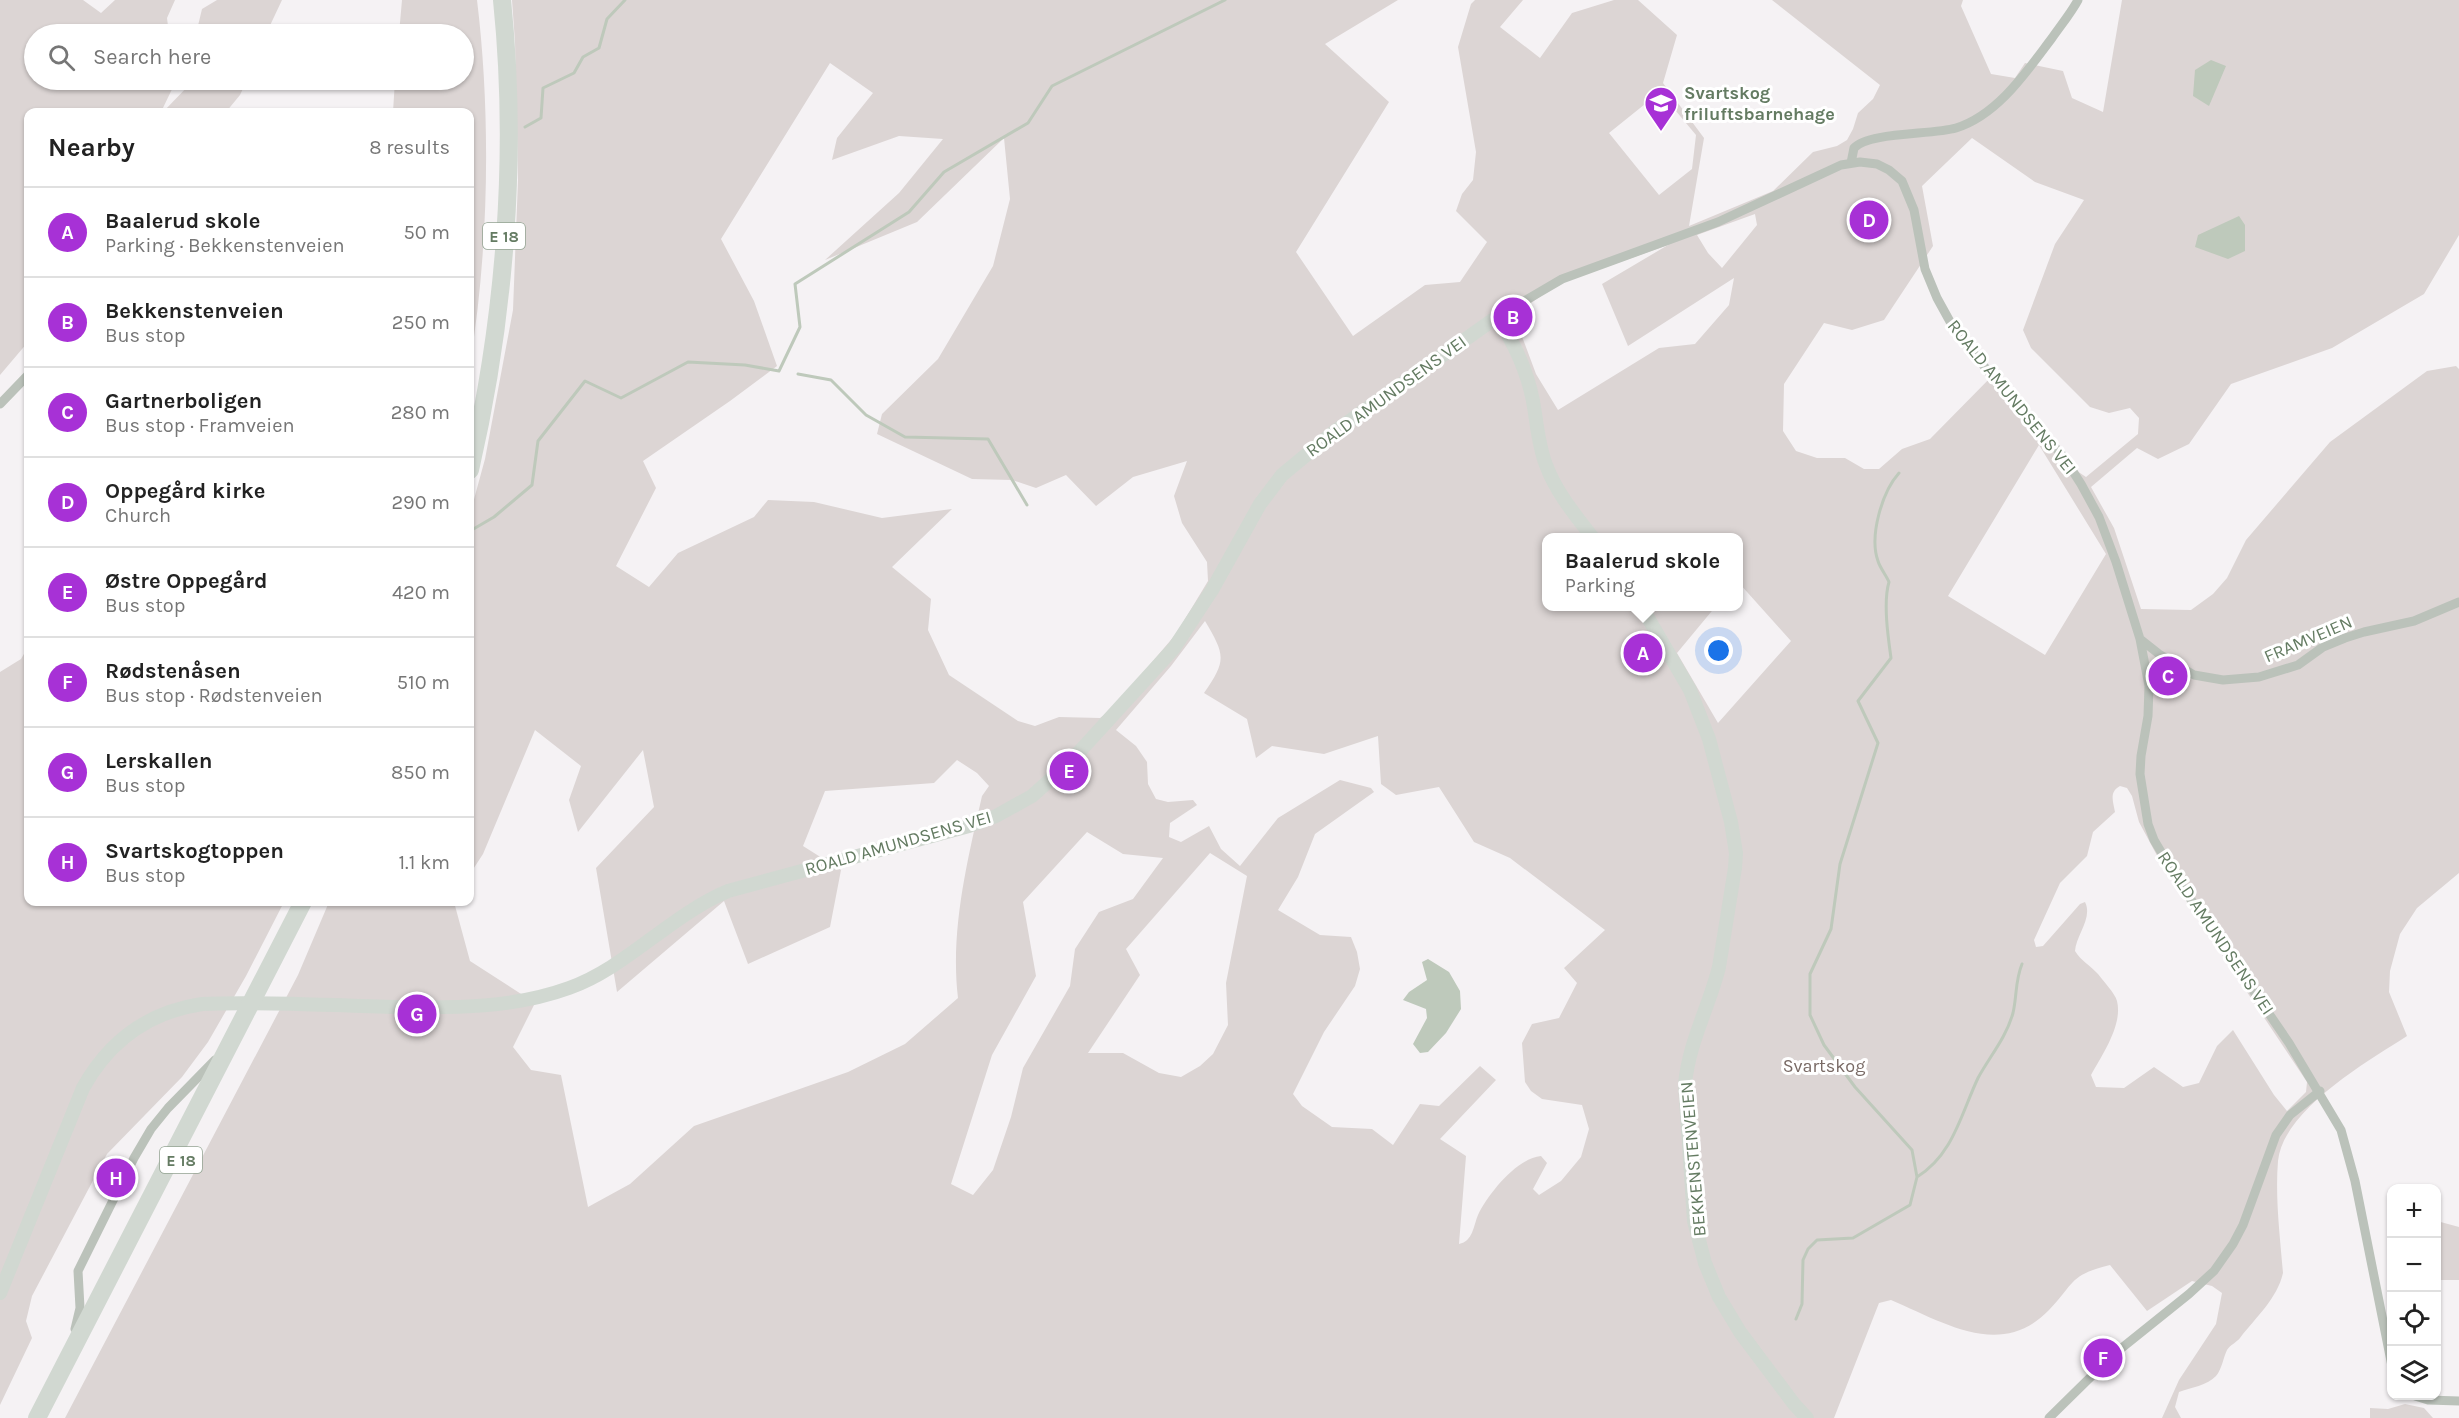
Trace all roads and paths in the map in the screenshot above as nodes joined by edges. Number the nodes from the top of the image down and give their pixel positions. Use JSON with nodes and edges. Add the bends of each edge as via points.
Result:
{"nodes":[{"id":1,"x":493,"y":0,"type":"edge"},
{"id":2,"x":502,"y":0,"type":"edge"},
{"id":3,"x":2078,"y":0,"type":"edge"},
{"id":4,"x":1851,"y":163,"type":"junction"},
{"id":5,"x":1497,"y":317,"type":"junction"},
{"id":6,"x":24,"y":379,"type":"edge"},
{"id":7,"x":474,"y":403,"type":"edge"},
{"id":8,"x":0,"y":404,"type":"edge"},
{"id":9,"x":474,"y":448,"type":"edge"},
{"id":10,"x":1590,"y":533,"type":"edge"},
{"id":11,"x":2459,"y":602,"type":"edge"},
{"id":12,"x":1644,"y":611,"type":"edge"},
{"id":13,"x":2140,"y":639,"type":"junction"},
{"id":14,"x":301,"y":906,"type":"edge"},
{"id":15,"x":310,"y":906,"type":"edge"},
{"id":16,"x":233,"y":1040,"type":"junction"},
{"id":17,"x":2320,"y":1092,"type":"junction"},
{"id":18,"x":0,"y":1293,"type":"edge"},
{"id":19,"x":2387,"y":1346,"type":"edge"},
{"id":20,"x":57,"y":1380,"type":"junction"},
{"id":21,"x":2428,"y":1400,"type":"edge"},
{"id":22,"x":2459,"y":1401,"type":"edge"},
{"id":23,"x":37,"y":1418,"type":"edge"},
{"id":24,"x":48,"y":1418,"type":"edge"},
{"id":25,"x":1807,"y":1418,"type":"edge"},
{"id":26,"x":2049,"y":1418,"type":"edge"}],
"edges":[{"from":1,"to":7,"type":"highway","number":"E 18","via":[[497,204]]},
{"from":2,"to":9,"type":"highway","number":"E 18","via":[[507,114],[505,214],[491,357]]},
{"from":3,"to":4,"type":"street","via":[[2026,73],[1981,116],[1958,128],[1862,142],[1854,148]]},
{"from":4,"to":5,"type":"street","name":"ROALD AMUNDSENS VEI","via":[[1718,222],[1562,279]]},
{"from":4,"to":13,"type":"street","name":"ROALD AMUNDSENS VEI","via":[[1883,167],[1907,189],[1925,269],[1944,312],[1964,342],[2063,456],[2081,484],[2109,541]]},
{"from":5,"to":10,"type":"main road","via":[[1521,360],[1541,450],[1553,482]]},
{"from":5,"to":18,"type":"main road","name":"ROALD AMUNDSENS VEI","via":[[1334,432],[1282,475],[1260,504],[1174,648],[1071,761],[1020,804],[950,832],[728,891],[685,913],[604,971],[548,994],[464,1007],[217,1003],[185,1007],[156,1017],[119,1040],[101,1059],[76,1103]]},
{"from":6,"to":8,"type":"street"},
{"from":11,"to":13,"type":"street","name":"FRAMVEIEN","via":[[2414,621],[2345,638],[2298,665],[2259,677],[2223,680],[2194,675]]},
{"from":12,"to":25,"type":"main road","name":"BEKKENSTENVEIEN","via":[[1701,716],[1719,772],[1736,854],[1719,967],[1686,1069],[1696,1230],[1705,1263],[1728,1314]]},
{"from":13,"to":17,"type":"street","name":"ROALD AMUNDSENS VEI","via":[[2150,697],[2140,774],[2154,840]]},
{"from":14,"to":16,"type":"highway","number":"E 18"},
{"from":15,"to":24,"type":"highway","number":"E 18"},
{"from":16,"to":20,"type":"highway","number":"E 18"},
{"from":16,"to":20,"type":"street","via":[[168,1108],[134,1158],[78,1271],[80,1308]]},
{"from":17,"to":19,"type":"street","name":"ROALD AMUNDSENS VEI","via":[[2342,1130],[2350,1158]]},
{"from":17,"to":26,"type":"street","via":[[2290,1115],[2276,1135],[2243,1225],[2214,1271],[2118,1351]]},
{"from":20,"to":23,"type":"highway","number":"E 18"},
{"from":21,"to":22,"type":"street"}]}
